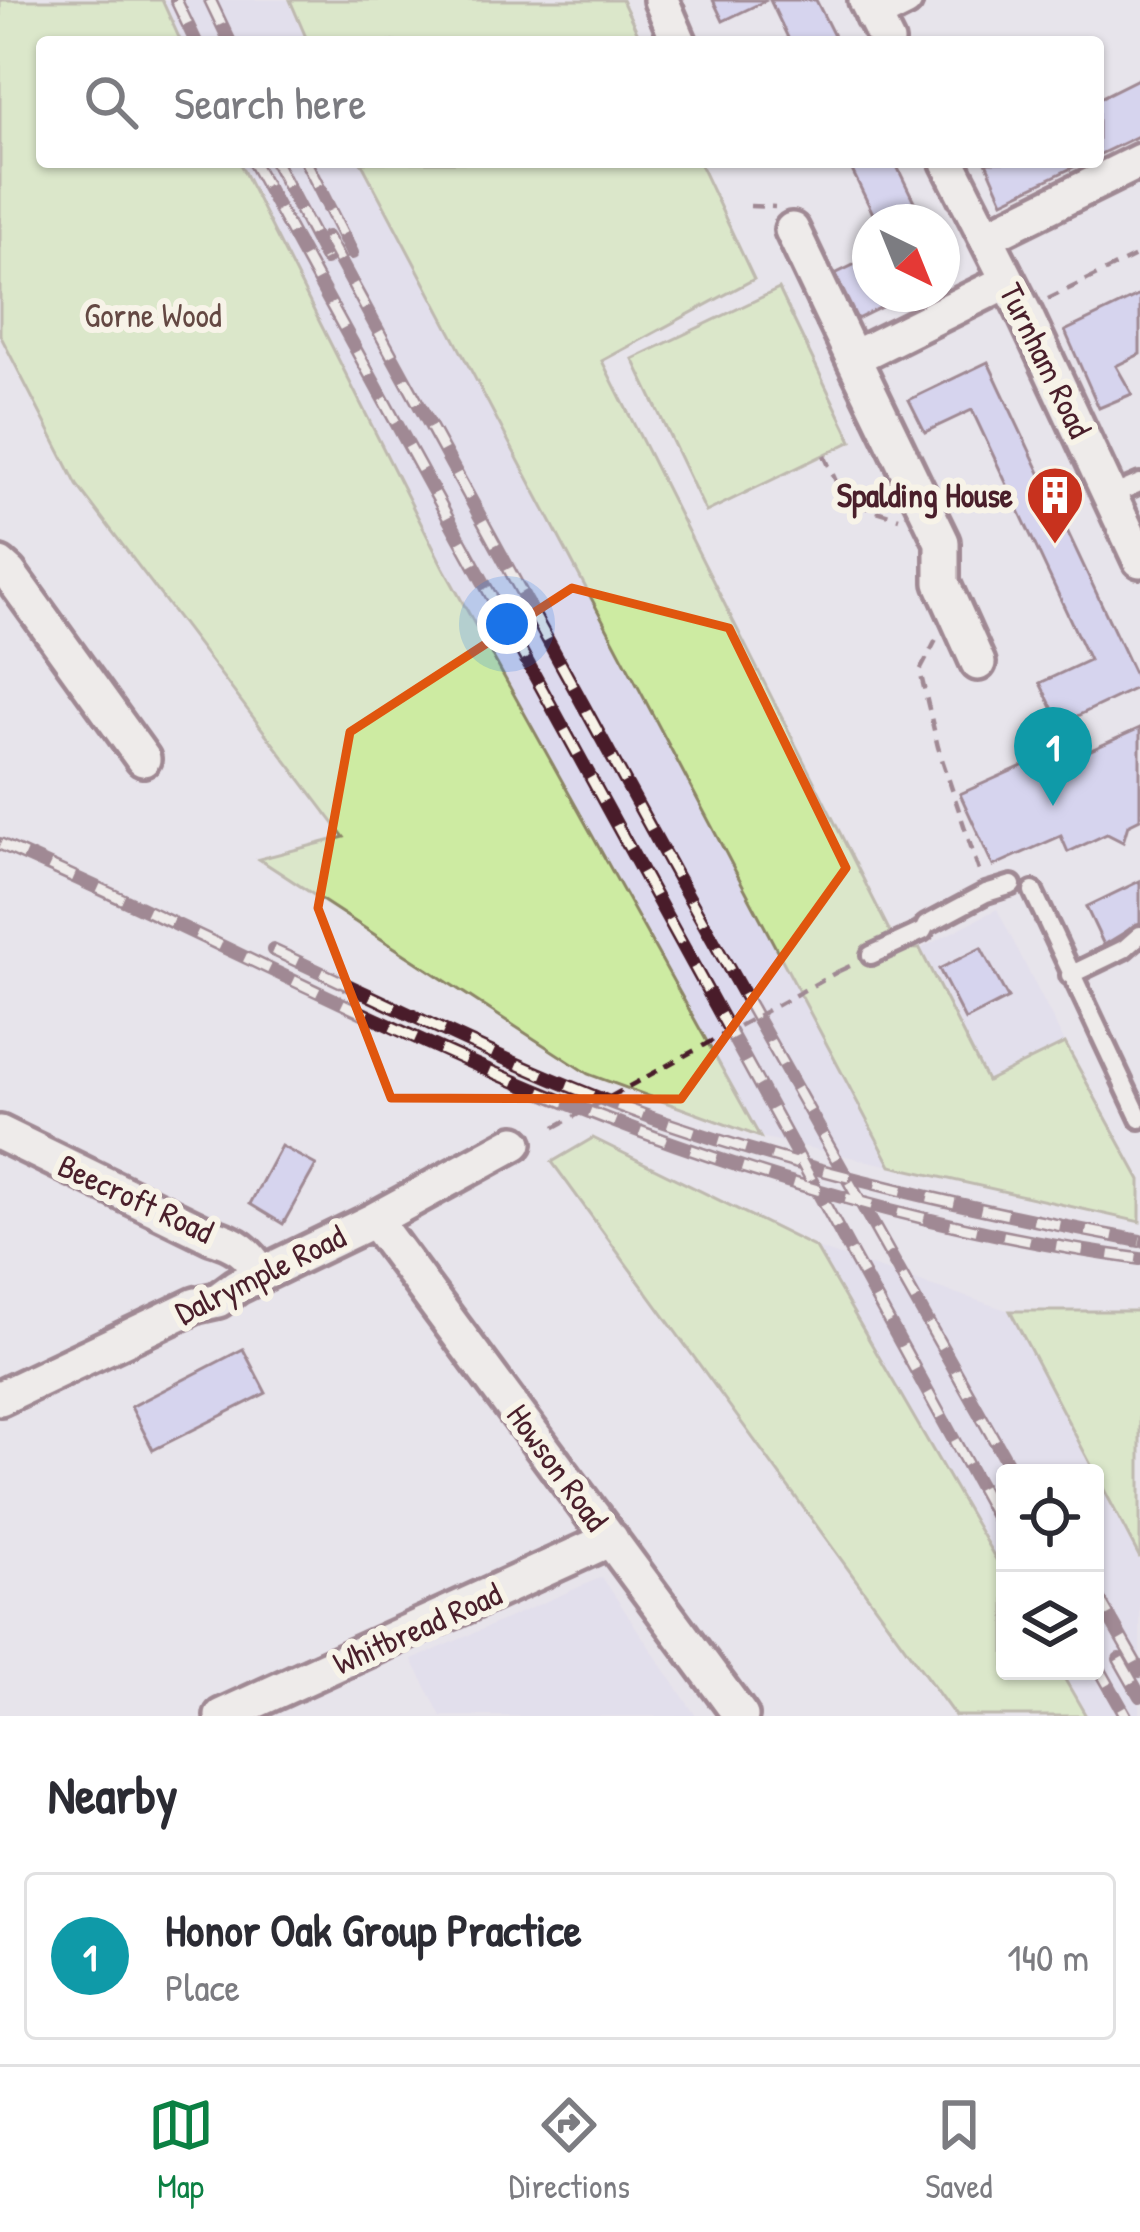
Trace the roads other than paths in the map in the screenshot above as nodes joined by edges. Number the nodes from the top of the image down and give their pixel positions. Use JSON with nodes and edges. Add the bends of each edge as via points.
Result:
{"nodes":[{"id":1,"x":662,"y":0,"type":"edge"},
{"id":2,"x":904,"y":0,"type":"edge"},
{"id":3,"x":876,"y":19,"type":"edge"},
{"id":4,"x":677,"y":36,"type":"edge"},
{"id":5,"x":1140,"y":161,"type":"edge"},
{"id":6,"x":951,"y":168,"type":"edge"},
{"id":7,"x":792,"y":230,"type":"dead end"},
{"id":8,"x":986,"y":237,"type":"junction"},
{"id":9,"x":1016,"y":296,"type":"junction"},
{"id":10,"x":853,"y":358,"type":"junction"},
{"id":11,"x":1125,"y":490,"type":"edge"},
{"id":12,"x":1140,"y":560,"type":"edge"},
{"id":13,"x":0,"y":566,"type":"edge"},
{"id":14,"x":977,"y":663,"type":"dead end"},
{"id":15,"x":143,"y":759,"type":"dead end"},
{"id":16,"x":1012,"y":885,"type":"dead end"},
{"id":17,"x":1033,"y":891,"type":"dead end"},
{"id":18,"x":1140,"y":935,"type":"edge"},
{"id":19,"x":871,"y":955,"type":"dead end"},
{"id":20,"x":1070,"y":976,"type":"junction"},
{"id":21,"x":1140,"y":1119,"type":"edge"},
{"id":22,"x":0,"y":1133,"type":"edge"},
{"id":23,"x":515,"y":1143,"type":"dead end"},
{"id":24,"x":374,"y":1220,"type":"junction"},
{"id":25,"x":262,"y":1274,"type":"junction"},
{"id":26,"x":0,"y":1398,"type":"edge"},
{"id":27,"x":611,"y":1539,"type":"junction"},
{"id":28,"x":222,"y":1716,"type":"edge"},
{"id":29,"x":741,"y":1716,"type":"edge"}],
"edges":[{"from":1,"to":4,"type":"street"},
{"from":2,"to":3,"type":"street"},
{"from":5,"to":8,"type":"street"},
{"from":6,"to":8,"type":"street","name":"Turnham Road"},
{"from":7,"to":10,"type":"street"},
{"from":8,"to":9,"type":"street","name":"Turnham Road"},
{"from":9,"to":10,"type":"street"},
{"from":9,"to":11,"type":"street","name":"Turnham Road"},
{"from":10,"to":14,"type":"street","via":[[942,542],[942,583]]},
{"from":11,"to":12,"type":"street","name":"Turnham Road"},
{"from":13,"to":15,"type":"street"},
{"from":16,"to":19,"type":"lane"},
{"from":17,"to":20,"type":"lane"},
{"from":18,"to":20,"type":"lane"},
{"from":20,"to":21,"type":"lane"},
{"from":22,"to":25,"type":"street","name":"Beecroft Road","via":[[234,1242]]},
{"from":23,"to":24,"type":"street","name":"Dalrymple Road"},
{"from":24,"to":25,"type":"street","name":"Dalrymple Road"},
{"from":24,"to":27,"type":"street","name":"Howson Road"},
{"from":25,"to":26,"type":"street","name":"Dalrymple Road"},
{"from":27,"to":28,"type":"street","name":"Whitbread Road"},
{"from":27,"to":29,"type":"street","name":"Howson Road"}]}
